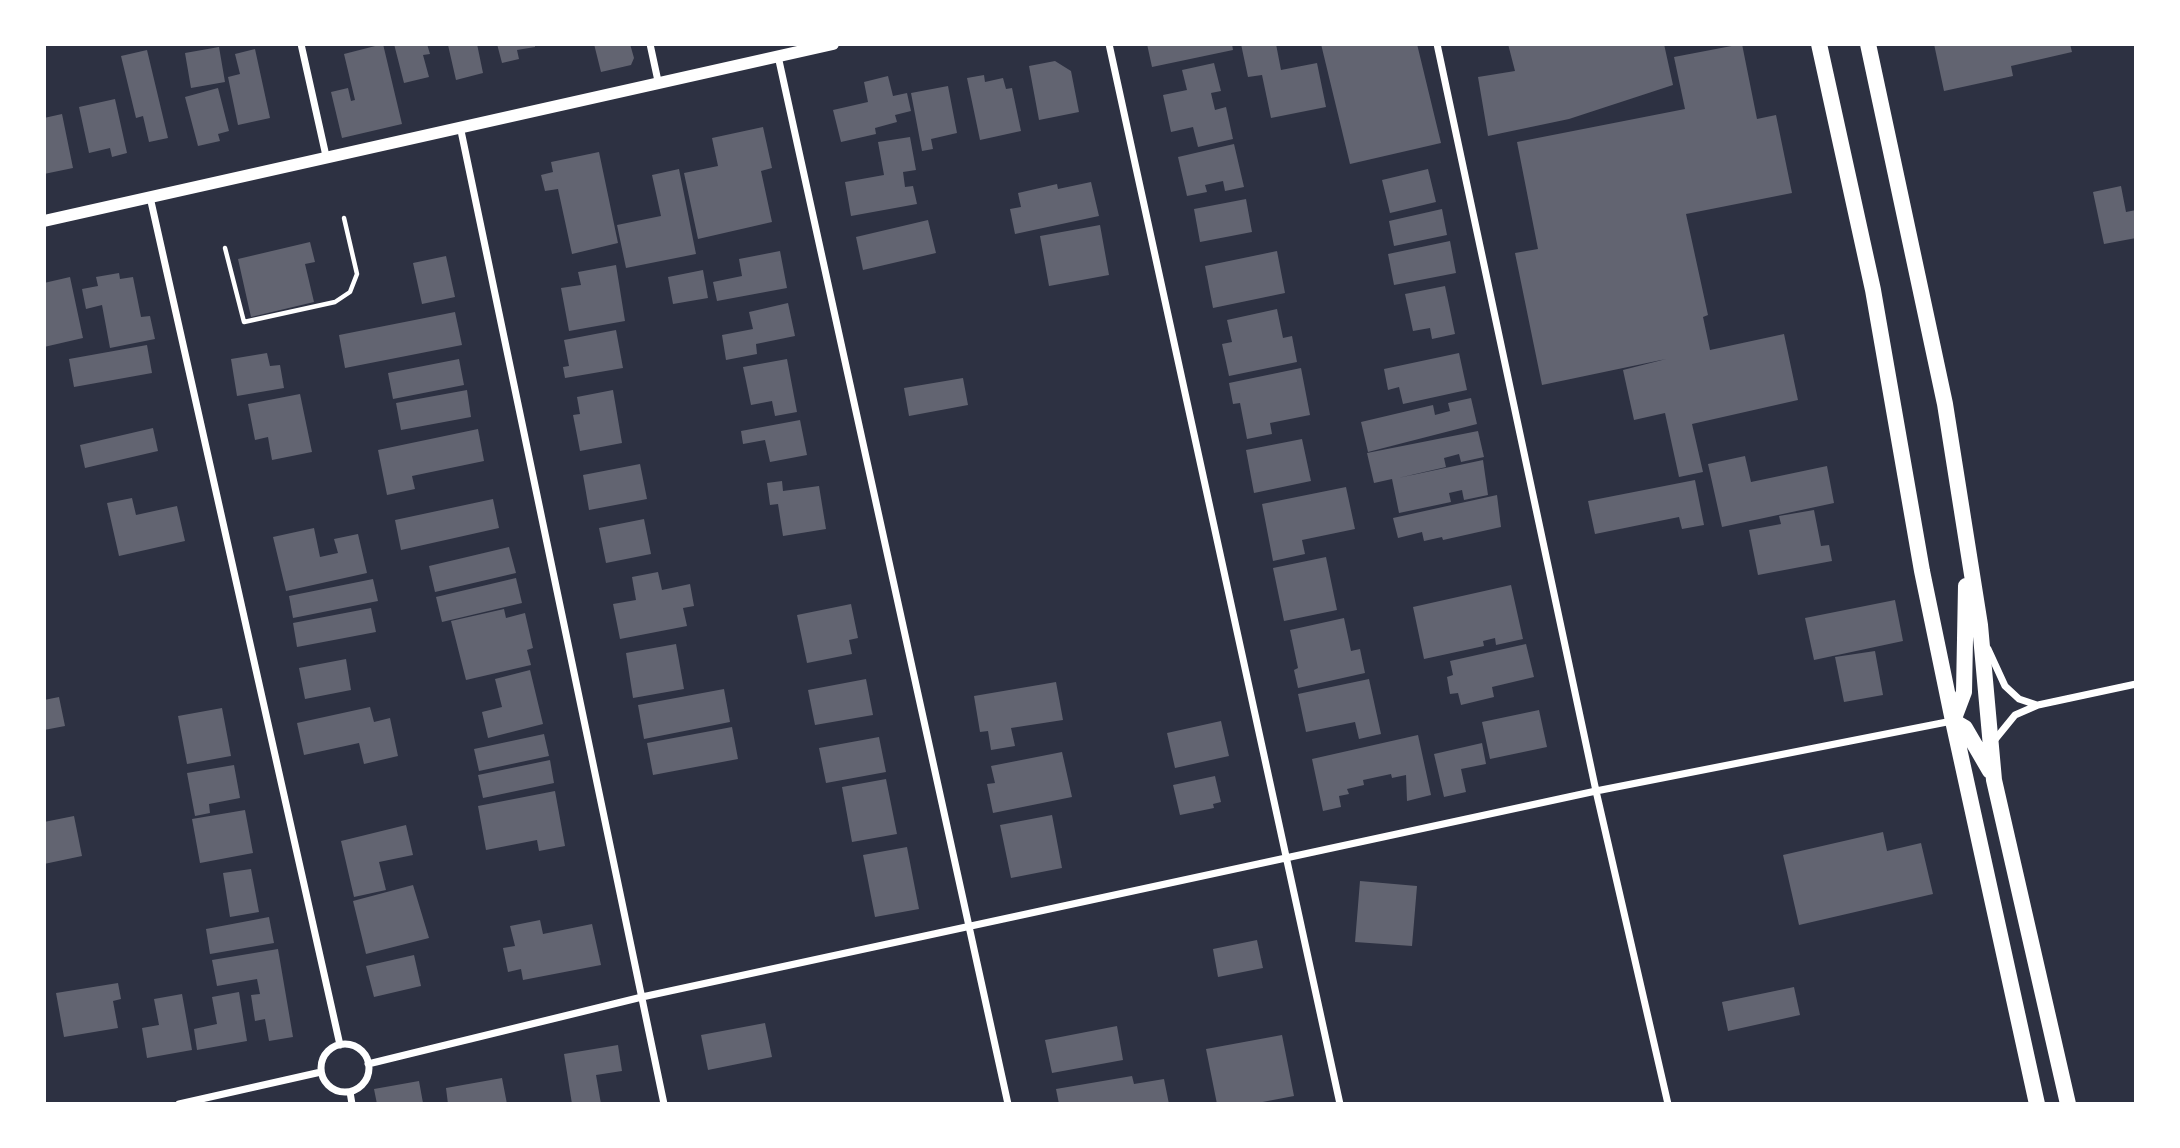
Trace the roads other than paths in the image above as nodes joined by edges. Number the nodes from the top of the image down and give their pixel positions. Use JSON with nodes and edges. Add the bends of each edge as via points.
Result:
{"nodes":[{"id":1,"x":301,"y":44,"type":"edge"},
{"id":2,"x":650,"y":44,"type":"edge"},
{"id":3,"x":833,"y":44,"type":"edge"},
{"id":4,"x":1109,"y":44,"type":"edge"},
{"id":5,"x":1437,"y":44,"type":"edge"},
{"id":6,"x":1819,"y":44,"type":"edge"},
{"id":7,"x":1868,"y":44,"type":"edge"},
{"id":8,"x":778,"y":56,"type":"junction"},
{"id":9,"x":658,"y":81,"type":"junction"},
{"id":10,"x":460,"y":126,"type":"junction"},
{"id":11,"x":326,"y":156,"type":"junction"},
{"id":12,"x":150,"y":197,"type":"junction"},
{"id":13,"x":344,"y":218,"type":"dead end"},
{"id":14,"x":44,"y":221,"type":"edge"},
{"id":15,"x":225,"y":248,"type":"dead end"},
{"id":16,"x":1966,"y":543,"type":"junction"},
{"id":17,"x":1980,"y":625,"type":"junction"},
{"id":18,"x":2136,"y":684,"type":"edge"},
{"id":19,"x":2038,"y":705,"type":"junction"},
{"id":20,"x":1953,"y":721,"type":"junction"},
{"id":21,"x":1991,"y":745,"type":"junction"},
{"id":22,"x":1994,"y":780,"type":"junction"},
{"id":23,"x":1597,"y":791,"type":"junction"},
{"id":24,"x":1285,"y":858,"type":"junction"},
{"id":25,"x":969,"y":926,"type":"junction"},
{"id":26,"x":642,"y":997,"type":"junction"},
{"id":27,"x":340,"y":1045,"type":"junction"},
{"id":28,"x":369,"y":1064,"type":"junction"},
{"id":29,"x":321,"y":1072,"type":"junction"},
{"id":30,"x":350,"y":1092,"type":"junction"},
{"id":31,"x":179,"y":1104,"type":"edge"},
{"id":32,"x":352,"y":1104,"type":"edge"},
{"id":33,"x":664,"y":1104,"type":"edge"},
{"id":34,"x":1008,"y":1104,"type":"edge"},
{"id":35,"x":1340,"y":1104,"type":"edge"},
{"id":36,"x":1668,"y":1104,"type":"edge"},
{"id":37,"x":2037,"y":1104,"type":"edge"},
{"id":38,"x":2068,"y":1104,"type":"edge"}],
"edges":[{"from":1,"to":11,"type":"street"},
{"from":2,"to":9,"type":"street"},
{"from":3,"to":8,"type":"main road"},
{"from":4,"to":24,"type":"street"},
{"from":5,"to":23,"type":"street"},
{"from":6,"to":20,"type":"highway","via":[[1872,290]]},
{"from":7,"to":16,"type":"highway","via":[[1927,306]]},
{"from":8,"to":9,"type":"main road"},
{"from":8,"to":25,"type":"street"},
{"from":9,"to":10,"type":"main road"},
{"from":10,"to":11,"type":"main road"},
{"from":10,"to":26,"type":"street"},
{"from":11,"to":12,"type":"main road"},
{"from":12,"to":14,"type":"main road"},
{"from":12,"to":27,"type":"street"},
{"from":13,"to":15,"type":"lane","via":[[357,274],[350,292],[335,302],[243,322]]},
{"from":16,"to":17,"type":"highway"},
{"from":16,"to":20,"type":"highway","via":[[1964,692]]},
{"from":17,"to":19,"type":"street","via":[[2005,686],[2019,699]]},
{"from":17,"to":21,"type":"highway"},
{"from":18,"to":19,"type":"street"},
{"from":19,"to":21,"type":"street","via":[[2015,715]]},
{"from":20,"to":22,"type":"highway","via":[[1965,728]]},
{"from":20,"to":23,"type":"street"},
{"from":20,"to":37,"type":"highway"},
{"from":21,"to":22,"type":"highway"},
{"from":22,"to":38,"type":"highway"},
{"from":23,"to":24,"type":"street"},
{"from":23,"to":36,"type":"street"},
{"from":24,"to":25,"type":"street"},
{"from":24,"to":35,"type":"street"},
{"from":25,"to":26,"type":"street"},
{"from":25,"to":34,"type":"street"},
{"from":26,"to":28,"type":"street"},
{"from":26,"to":33,"type":"street"},
{"from":27,"to":28,"type":"street","via":[[357,1048]]},
{"from":27,"to":29,"type":"street","via":[[326,1054]]},
{"from":28,"to":30,"type":"street","via":[[366,1080]]},
{"from":29,"to":30,"type":"street","via":[[331,1088]]},
{"from":29,"to":31,"type":"street"},
{"from":30,"to":32,"type":"street"}]}
